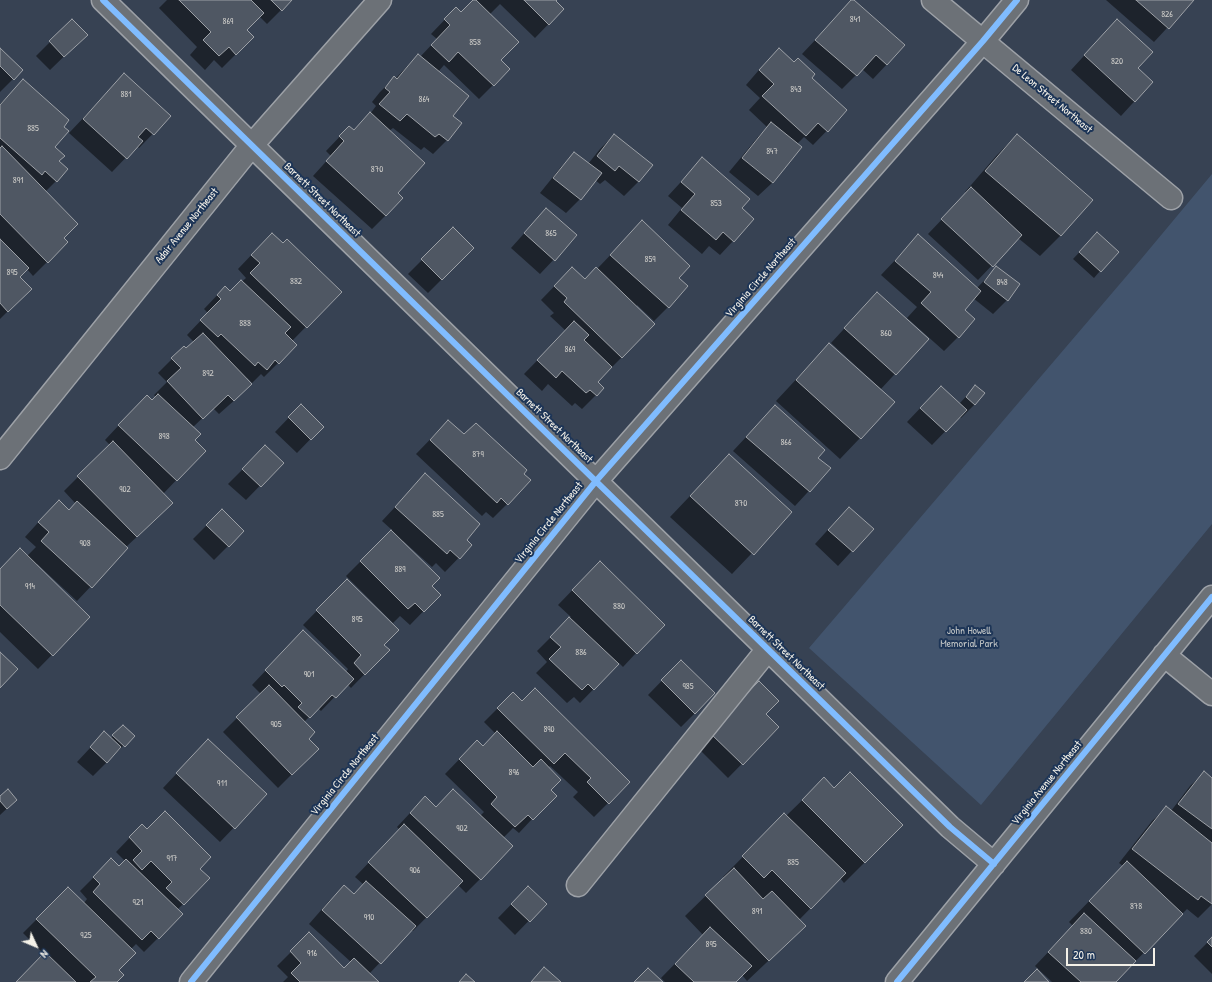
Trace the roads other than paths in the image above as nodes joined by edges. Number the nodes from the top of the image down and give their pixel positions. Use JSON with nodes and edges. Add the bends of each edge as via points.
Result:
{"nodes":[{"id":1,"x":103,"y":0,"type":"edge"},
{"id":2,"x":380,"y":0,"type":"edge"},
{"id":3,"x":933,"y":0,"type":"edge"},
{"id":4,"x":1017,"y":0,"type":"edge"},
{"id":5,"x":983,"y":41,"type":"junction"},
{"id":6,"x":252,"y":145,"type":"junction"},
{"id":7,"x":1171,"y":198,"type":"dead end"},
{"id":8,"x":0,"y":458,"type":"edge"},
{"id":9,"x":596,"y":481,"type":"junction"},
{"id":10,"x":1212,"y":597,"type":"edge"},
{"id":11,"x":768,"y":649,"type":"junction"},
{"id":12,"x":1164,"y":655,"type":"junction"},
{"id":13,"x":1212,"y":694,"type":"edge"},
{"id":14,"x":994,"y":864,"type":"junction"},
{"id":15,"x":578,"y":885,"type":"dead end"},
{"id":16,"x":191,"y":982,"type":"edge"},
{"id":17,"x":897,"y":982,"type":"edge"}],
"edges":[{"from":1,"to":6,"type":"street","name":"Barnett Street Northeast"},
{"from":2,"to":6,"type":"street","name":"Adair Avenue Northeast"},
{"from":3,"to":5,"type":"street","name":"De Leon Street Northeast"},
{"from":4,"to":5,"type":"street","name":"Virginia Circle Northeast"},
{"from":5,"to":7,"type":"street","name":"De Leon Street Northeast"},
{"from":5,"to":9,"type":"street","name":"Virginia Circle Northeast"},
{"from":6,"to":8,"type":"street","name":"Adair Avenue Northeast"},
{"from":6,"to":9,"type":"street","name":"Barnett Street Northeast"},
{"from":9,"to":11,"type":"street","name":"Barnett Street Northeast"},
{"from":9,"to":16,"type":"street","name":"Virginia Circle Northeast"},
{"from":10,"to":12,"type":"street","name":"Virginia Avenue Northeast"},
{"from":11,"to":14,"type":"street","name":"Barnett Street Northeast","via":[[950,827]]},
{"from":11,"to":15,"type":"street"},
{"from":12,"to":13,"type":"street"},
{"from":12,"to":14,"type":"street","name":"Virginia Avenue Northeast"},
{"from":14,"to":17,"type":"street","name":"Virginia Avenue Northeast"}]}
